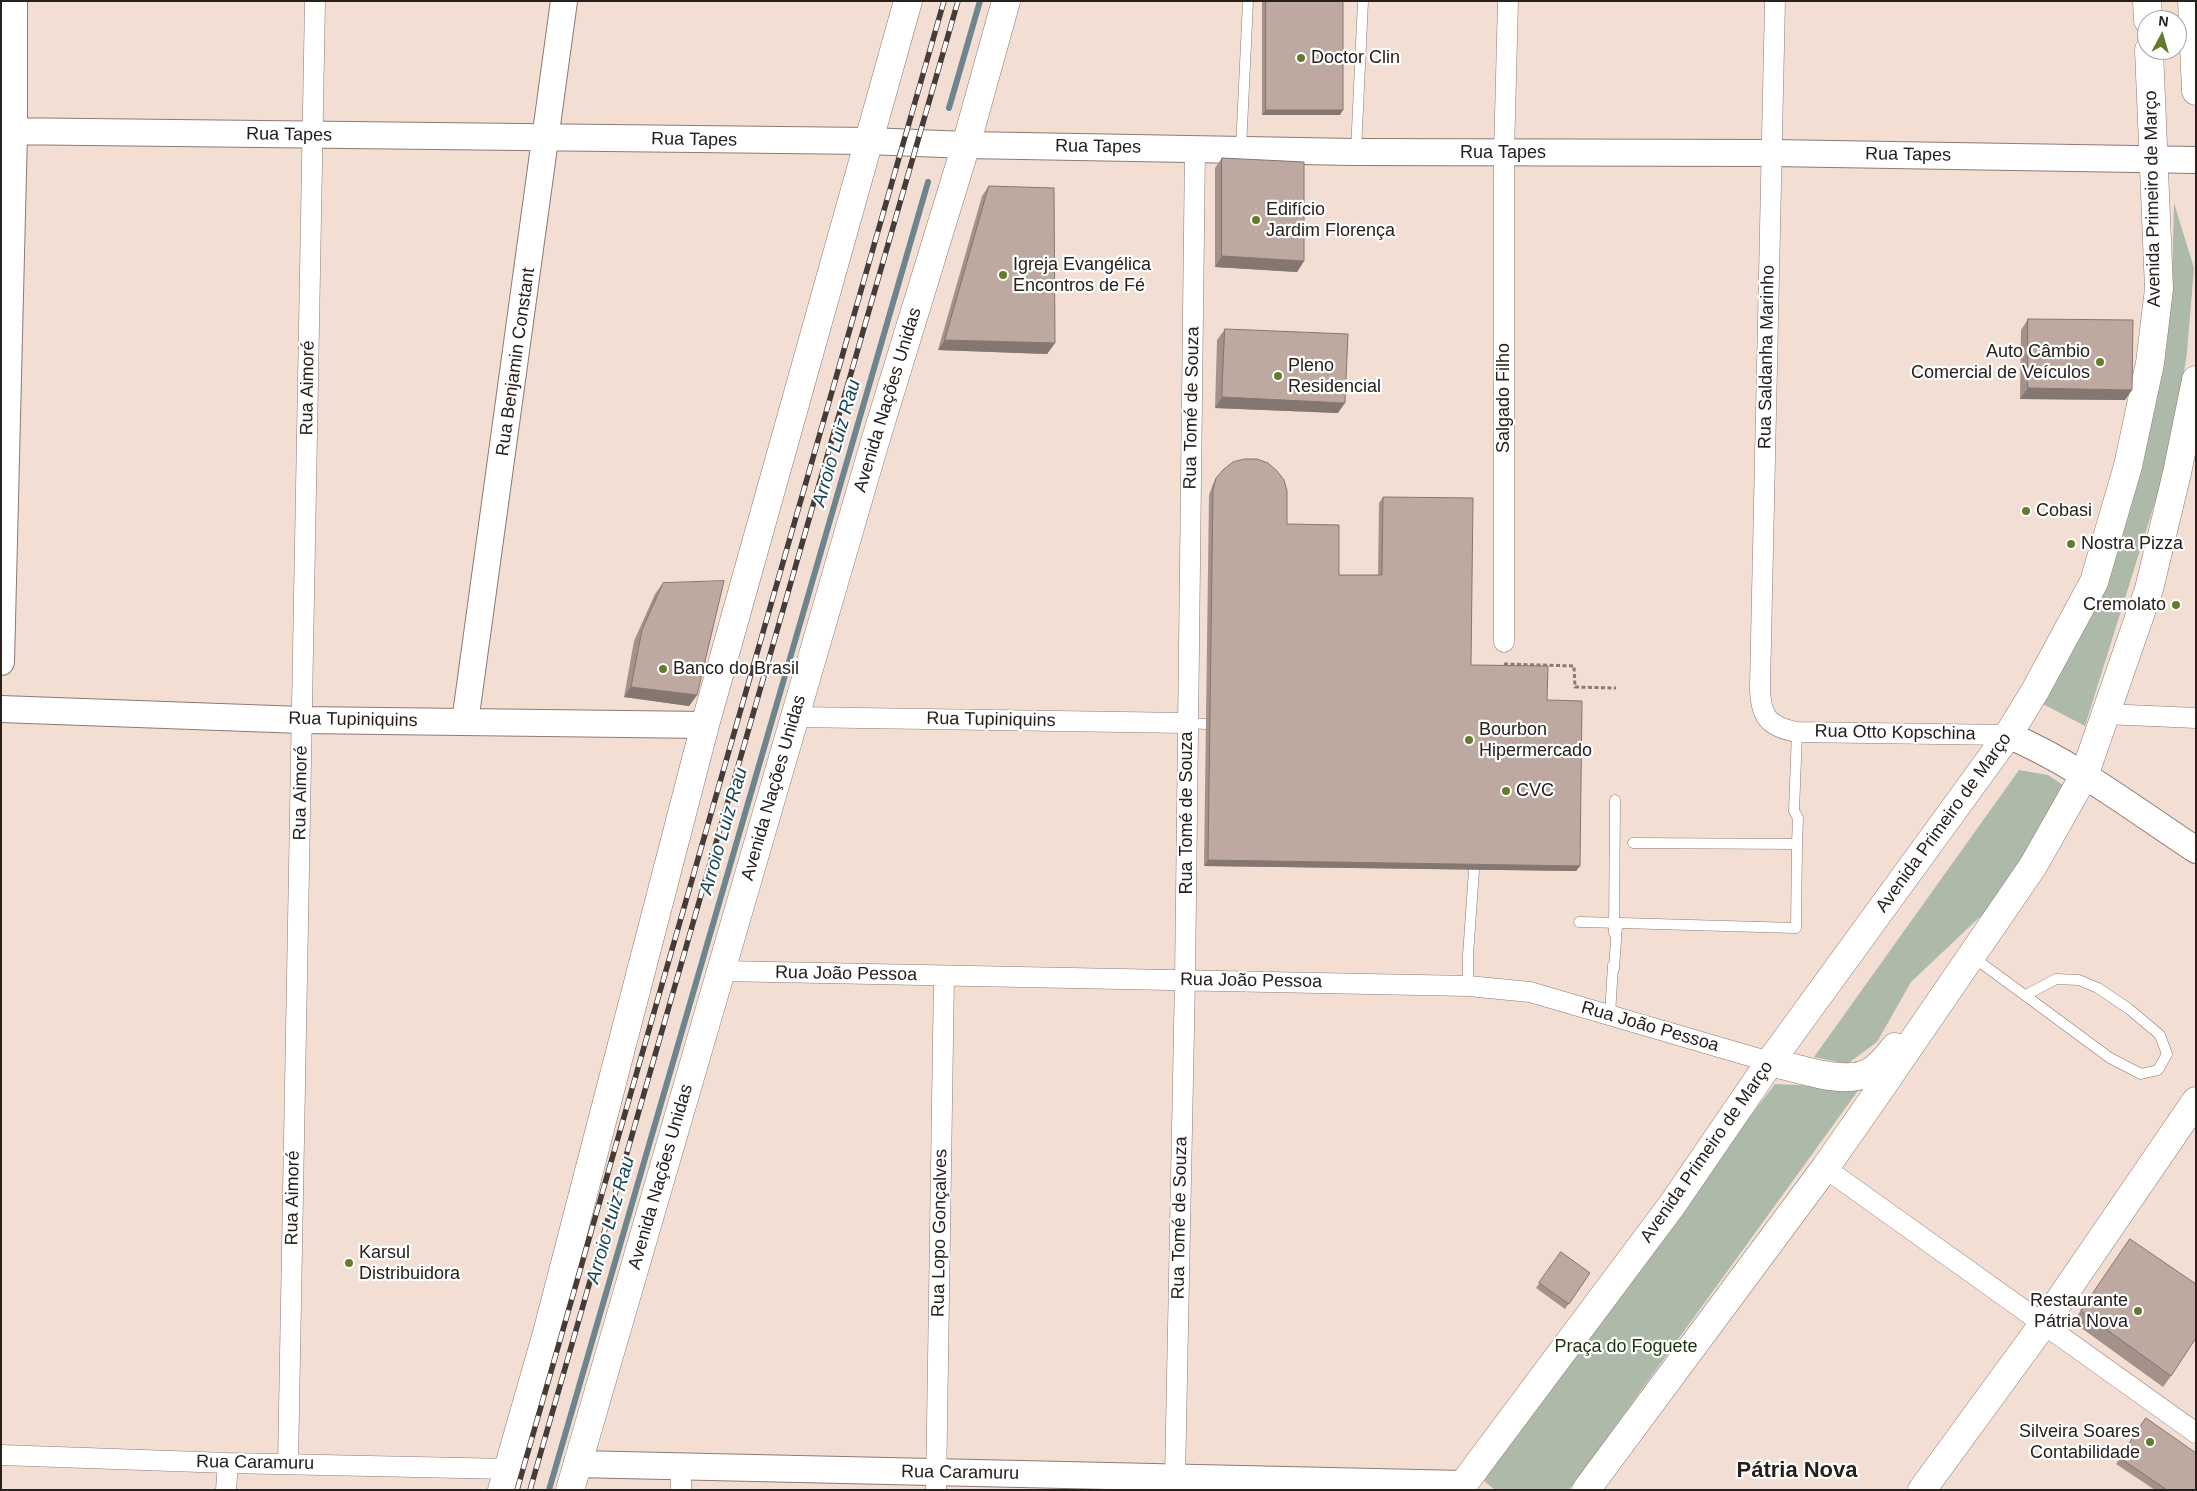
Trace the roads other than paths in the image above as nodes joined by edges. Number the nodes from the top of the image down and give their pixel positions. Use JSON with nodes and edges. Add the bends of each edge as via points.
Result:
{"nodes":[{"id":1,"x":14,"y":1,"type":"edge"},
{"id":2,"x":315,"y":1,"type":"edge"},
{"id":3,"x":564,"y":1,"type":"edge"},
{"id":4,"x":908,"y":1,"type":"edge"},
{"id":5,"x":1006,"y":1,"type":"edge"},
{"id":6,"x":1248,"y":1,"type":"edge"},
{"id":7,"x":1363,"y":1,"type":"edge"},
{"id":8,"x":1508,"y":1,"type":"edge"},
{"id":9,"x":1775,"y":1,"type":"edge"},
{"id":10,"x":2192,"y":1,"type":"edge"},
{"id":11,"x":2149,"y":60,"type":"edge"},
{"id":12,"x":2196,"y":92,"type":"edge"},
{"id":13,"x":8,"y":132,"type":"edge"},
{"id":14,"x":313,"y":135,"type":"junction"},
{"id":15,"x":547,"y":138,"type":"junction"},
{"id":16,"x":868,"y":141,"type":"junction"},
{"id":17,"x":966,"y":145,"type":"junction"},
{"id":18,"x":1195,"y":148,"type":"junction"},
{"id":19,"x":1241,"y":150,"type":"junction"},
{"id":20,"x":1356,"y":152,"type":"junction"},
{"id":21,"x":1771,"y":153,"type":"junction"},
{"id":22,"x":1504,"y":154,"type":"junction"},
{"id":23,"x":2153,"y":158,"type":"junction"},
{"id":24,"x":2196,"y":160,"type":"edge"},
{"id":25,"x":2196,"y":380,"type":"edge"},
{"id":26,"x":1504,"y":642,"type":"road end"},
{"id":27,"x":1,"y":662,"type":"edge"},
{"id":28,"x":1,"y":709,"type":"edge"},
{"id":29,"x":1763,"y":713,"type":"joint"},
{"id":30,"x":2105,"y":714,"type":"junction"},
{"id":31,"x":795,"y":717,"type":"junction"},
{"id":32,"x":2196,"y":718,"type":"edge"},
{"id":33,"x":302,"y":720,"type":"junction"},
{"id":34,"x":465,"y":722,"type":"junction"},
{"id":35,"x":1196,"y":724,"type":"junction"},
{"id":36,"x":705,"y":725,"type":"junction"},
{"id":37,"x":1798,"y":732,"type":"junction"},
{"id":38,"x":2008,"y":735,"type":"junction"},
{"id":39,"x":2084,"y":776,"type":"junction"},
{"id":40,"x":1615,"y":800,"type":"dead end"},
{"id":41,"x":1633,"y":843,"type":"dead end"},
{"id":42,"x":1797,"y":844,"type":"junction"},
{"id":43,"x":2196,"y":850,"type":"edge"},
{"id":44,"x":1474,"y":870,"type":"edge"},
{"id":45,"x":1579,"y":922,"type":"dead end"},
{"id":46,"x":1618,"y":923,"type":"junction"},
{"id":47,"x":1970,"y":960,"type":"junction"},
{"id":48,"x":722,"y":971,"type":"junction"},
{"id":49,"x":944,"y":976,"type":"junction"},
{"id":50,"x":1185,"y":979,"type":"junction"},
{"id":51,"x":1468,"y":986,"type":"junction"},
{"id":52,"x":2026,"y":995,"type":"junction"},
{"id":53,"x":1610,"y":1016,"type":"junction"},
{"id":54,"x":1770,"y":1062,"type":"junction"},
{"id":55,"x":2196,"y":1101,"type":"edge"},
{"id":56,"x":1825,"y":1168,"type":"junction"},
{"id":57,"x":2044,"y":1323,"type":"junction"},
{"id":58,"x":2196,"y":1433,"type":"edge"},
{"id":59,"x":1,"y":1455,"type":"edge"},
{"id":60,"x":228,"y":1463,"type":"junction"},
{"id":61,"x":288,"y":1464,"type":"junction"},
{"id":62,"x":573,"y":1477,"type":"edge"},
{"id":63,"x":681,"y":1478,"type":"edge"},
{"id":64,"x":1175,"y":1478,"type":"junction"},
{"id":65,"x":505,"y":1479,"type":"edge"},
{"id":66,"x":936,"y":1481,"type":"edge"},
{"id":67,"x":1464,"y":1488,"type":"edge"},
{"id":68,"x":226,"y":1490,"type":"edge"},
{"id":69,"x":1586,"y":1490,"type":"edge"},
{"id":70,"x":1922,"y":1490,"type":"edge"}],
"edges":[{"from":1,"to":13,"type":"street"},
{"from":2,"to":14,"type":"street","name":"Rua Aimoré"},
{"from":3,"to":15,"type":"street","name":"Rua Benjamin Constant"},
{"from":4,"to":16,"type":"main road"},
{"from":5,"to":17,"type":"main road","name":"Avenida Nações Unidas"},
{"from":6,"to":19,"type":"lane"},
{"from":7,"to":20,"type":"lane"},
{"from":8,"to":22,"type":"street","name":"Salgado Filho"},
{"from":9,"to":21,"type":"street","name":"Rua Saldanha Marinho"},
{"from":10,"to":12,"type":"main road"},
{"from":11,"to":23,"type":"main road","name":"Avenida Primeiro de Março"},
{"from":13,"to":14,"type":"street","name":"Rua Tapes"},
{"from":13,"to":27,"type":"street"},
{"from":14,"to":15,"type":"street","name":"Rua Tapes"},
{"from":14,"to":33,"type":"street","name":"Rua Aimoré"},
{"from":15,"to":16,"type":"street","name":"Rua Tapes"},
{"from":15,"to":34,"type":"street","name":"Rua Benjamin Constant"},
{"from":16,"to":17,"type":"street","name":"Rua Tapes"},
{"from":16,"to":36,"type":"main road"},
{"from":17,"to":18,"type":"street","name":"Rua Tapes"},
{"from":17,"to":31,"type":"main road","name":"Avenida Nações Unidas"},
{"from":18,"to":19,"type":"street","name":"Rua Tapes"},
{"from":18,"to":35,"type":"street","name":"Rua Tomé de Souza"},
{"from":19,"to":20,"type":"street","name":"Rua Tapes"},
{"from":20,"to":22,"type":"street","name":"Rua Tapes"},
{"from":21,"to":22,"type":"street","name":"Rua Tapes"},
{"from":21,"to":23,"type":"street","name":"Rua Tapes"},
{"from":21,"to":29,"type":"street","name":"Rua Saldanha Marinho","via":[[1760,694]]},
{"from":22,"to":26,"type":"street","name":"Salgado Filho"},
{"from":23,"to":24,"type":"street","name":"Rua Tapes"},
{"from":23,"to":38,"type":"main road","name":"Avenida Primeiro de Março","via":[[2159,288],[2150,363],[2128,466],[2094,582]]},
{"from":25,"to":30,"type":"main road","via":[[2149,589]]},
{"from":28,"to":33,"type":"street","name":"Rua Tupiniquins"},
{"from":29,"to":37,"type":"street","name":"Rua Otto Kopschina","via":[[1779,729]]},
{"from":30,"to":32,"type":"street"},
{"from":30,"to":39,"type":"main road"},
{"from":31,"to":35,"type":"street","name":"Rua Tupiniquins"},
{"from":31,"to":48,"type":"main road","name":"Avenida Nações Unidas"},
{"from":33,"to":34,"type":"street","name":"Rua Tupiniquins"},
{"from":33,"to":61,"type":"street","name":"Rua Aimoré"},
{"from":34,"to":36,"type":"street","name":"Rua Tupiniquins"},
{"from":35,"to":50,"type":"street","name":"Rua Tomé de Souza"},
{"from":36,"to":65,"type":"main road","via":[[547,1333]]},
{"from":37,"to":38,"type":"street","name":"Rua Otto Kopschina"},
{"from":37,"to":42,"type":"lane","via":[[1794,811],[1798,818]]},
{"from":38,"to":39,"type":"street","name":"Rua Otto Kopschina","via":[[2058,758]]},
{"from":38,"to":54,"type":"main road","name":"Avenida Primeiro de Março"},
{"from":39,"to":43,"type":"street","name":"Rua Otto Kopschina"},
{"from":39,"to":47,"type":"main road","via":[[2033,866]]},
{"from":40,"to":46,"type":"lane"},
{"from":41,"to":42,"type":"lane"},
{"from":42,"to":46,"type":"lane","via":[[1796,928]]},
{"from":44,"to":51,"type":"lane"},
{"from":45,"to":46,"type":"lane"},
{"from":46,"to":53,"type":"lane"},
{"from":47,"to":52,"type":"lane"},
{"from":47,"to":54,"type":"main road","via":[[1870,1072],[1839,1078]]},
{"from":47,"to":56,"type":"main road"},
{"from":48,"to":49,"type":"street","name":"Rua João Pessoa"},
{"from":48,"to":62,"type":"main road","name":"Avenida Nações Unidas"},
{"from":49,"to":50,"type":"street","name":"Rua João Pessoa"},
{"from":49,"to":66,"type":"street","name":"Rua Lopo Gonçalves"},
{"from":50,"to":51,"type":"street","name":"Rua João Pessoa"},
{"from":50,"to":64,"type":"street","name":"Rua Tomé de Souza"},
{"from":51,"to":53,"type":"street","name":"Rua João Pessoa","via":[[1530,992]]},
{"from":52,"to":52,"type":"lane","via":[[2110,1058],[2141,1074],[2158,1070],[2167,1054],[2160,1035],[2130,1009],[2079,980],[2056,978]]},
{"from":53,"to":54,"type":"street","name":"Rua João Pessoa"},
{"from":54,"to":67,"type":"main road","name":"Avenida Primeiro de Março","via":[[1672,1205]]},
{"from":55,"to":57,"type":"main road"},
{"from":56,"to":57,"type":"street"},
{"from":56,"to":69,"type":"main road"},
{"from":57,"to":58,"type":"street"},
{"from":57,"to":70,"type":"main road"},
{"from":59,"to":60,"type":"street","name":"Rua Caramuru"},
{"from":60,"to":61,"type":"street","name":"Rua Caramuru"},
{"from":60,"to":68,"type":"street"},
{"from":61,"to":65,"type":"street","name":"Rua Caramuru"},
{"from":62,"to":63,"type":"street","name":"Rua Caramuru"},
{"from":63,"to":66,"type":"street","name":"Rua Caramuru"},
{"from":64,"to":66,"type":"street","name":"Rua Caramuru"},
{"from":64,"to":67,"type":"street","name":"Rua Caramuru"}]}
